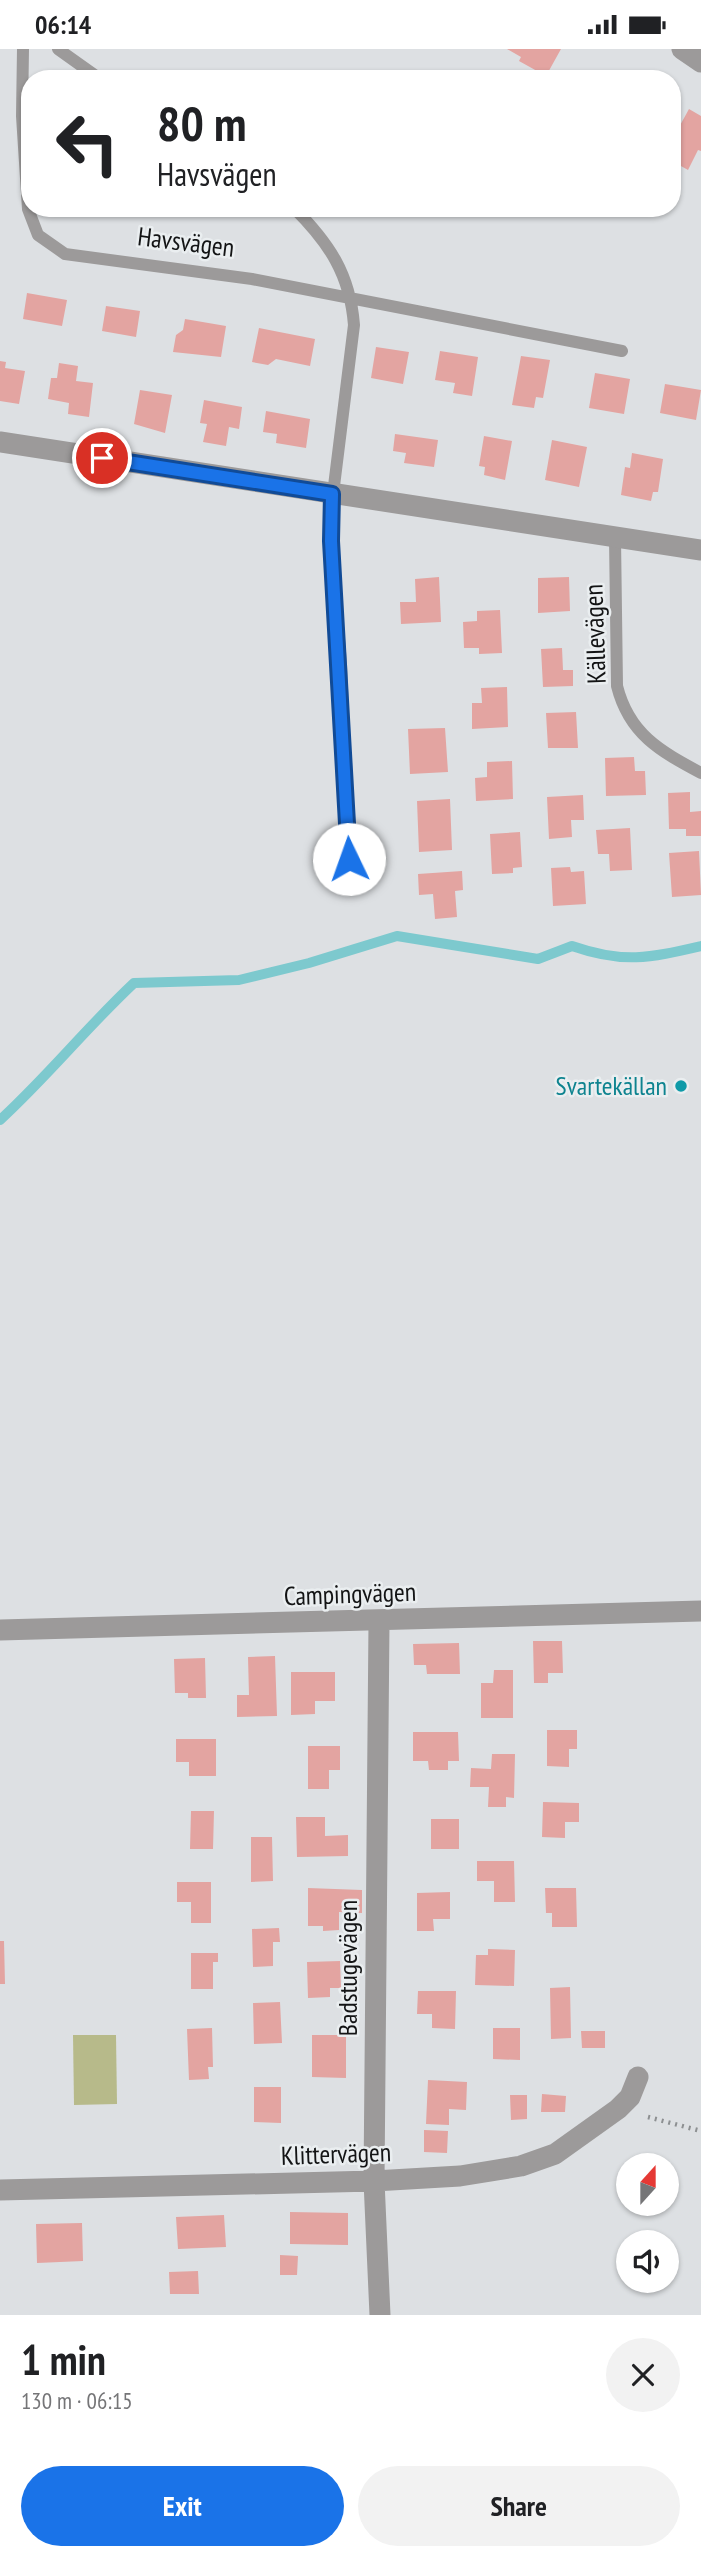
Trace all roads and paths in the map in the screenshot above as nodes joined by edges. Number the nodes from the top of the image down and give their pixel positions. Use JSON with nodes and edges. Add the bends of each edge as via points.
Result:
{"nodes":[{"id":1,"x":23,"y":49,"type":"edge"},
{"id":2,"x":58,"y":49,"type":"edge"},
{"id":3,"x":682,"y":49,"type":"edge"},
{"id":4,"x":701,"y":62,"type":"edge"},
{"id":5,"x":22,"y":70,"type":"edge"},
{"id":6,"x":87,"y":70,"type":"edge"},
{"id":7,"x":31,"y":217,"type":"edge"},
{"id":8,"x":302,"y":217,"type":"edge"},
{"id":9,"x":352,"y":298,"type":"junction"},
{"id":10,"x":622,"y":351,"type":"dead end"},
{"id":11,"x":0,"y":442,"type":"edge"},
{"id":12,"x":332,"y":494,"type":"junction"},
{"id":13,"x":615,"y":538,"type":"junction"},
{"id":14,"x":701,"y":551,"type":"edge"},
{"id":15,"x":701,"y":773,"type":"edge"},
{"id":16,"x":349,"y":859,"type":"dead end"},
{"id":17,"x":701,"y":1611,"type":"edge"},
{"id":18,"x":379,"y":1622,"type":"junction"},
{"id":19,"x":0,"y":1630,"type":"edge"},
{"id":20,"x":638,"y":2077,"type":"dead end"},
{"id":21,"x":618,"y":2109,"type":"junction"},
{"id":22,"x":701,"y":2131,"type":"edge"},
{"id":23,"x":374,"y":2181,"type":"junction"},
{"id":24,"x":0,"y":2190,"type":"edge"},
{"id":25,"x":380,"y":2315,"type":"edge"}],
"edges":[{"from":1,"to":5,"type":"lane","name":"Havsvägen"},
{"from":2,"to":6,"type":"lane"},
{"from":3,"to":4,"type":"street"},
{"from":7,"to":9,"type":"lane","name":"Havsvägen","via":[[37,235],[65,254],[189,269]]},
{"from":8,"to":9,"type":"lane","via":[[335,254]]},
{"from":9,"to":10,"type":"lane","name":"Havsvägen"},
{"from":9,"to":12,"type":"lane","via":[[354,325]]},
{"from":11,"to":12,"type":"street"},
{"from":12,"to":13,"type":"street"},
{"from":12,"to":16,"type":"lane"},
{"from":13,"to":14,"type":"street"},
{"from":13,"to":15,"type":"lane","name":"Källevägen","via":[[617,686],[622,708],[639,732],[663,752]]},
{"from":17,"to":18,"type":"street","name":"Campingvägen"},
{"from":18,"to":19,"type":"street","name":"Campingvägen"},
{"from":18,"to":23,"type":"street","name":"Badstugevägen"},
{"from":20,"to":21,"type":"street","name":"Klittervägen","via":[[630,2097]]},
{"from":21,"to":22,"type":"path"},
{"from":21,"to":23,"type":"street","name":"Klittervägen","via":[[555,2154],[521,2166],[460,2176]]},
{"from":23,"to":24,"type":"street","name":"Klittervägen"},
{"from":23,"to":25,"type":"street","name":"Badstugevägen"}]}
